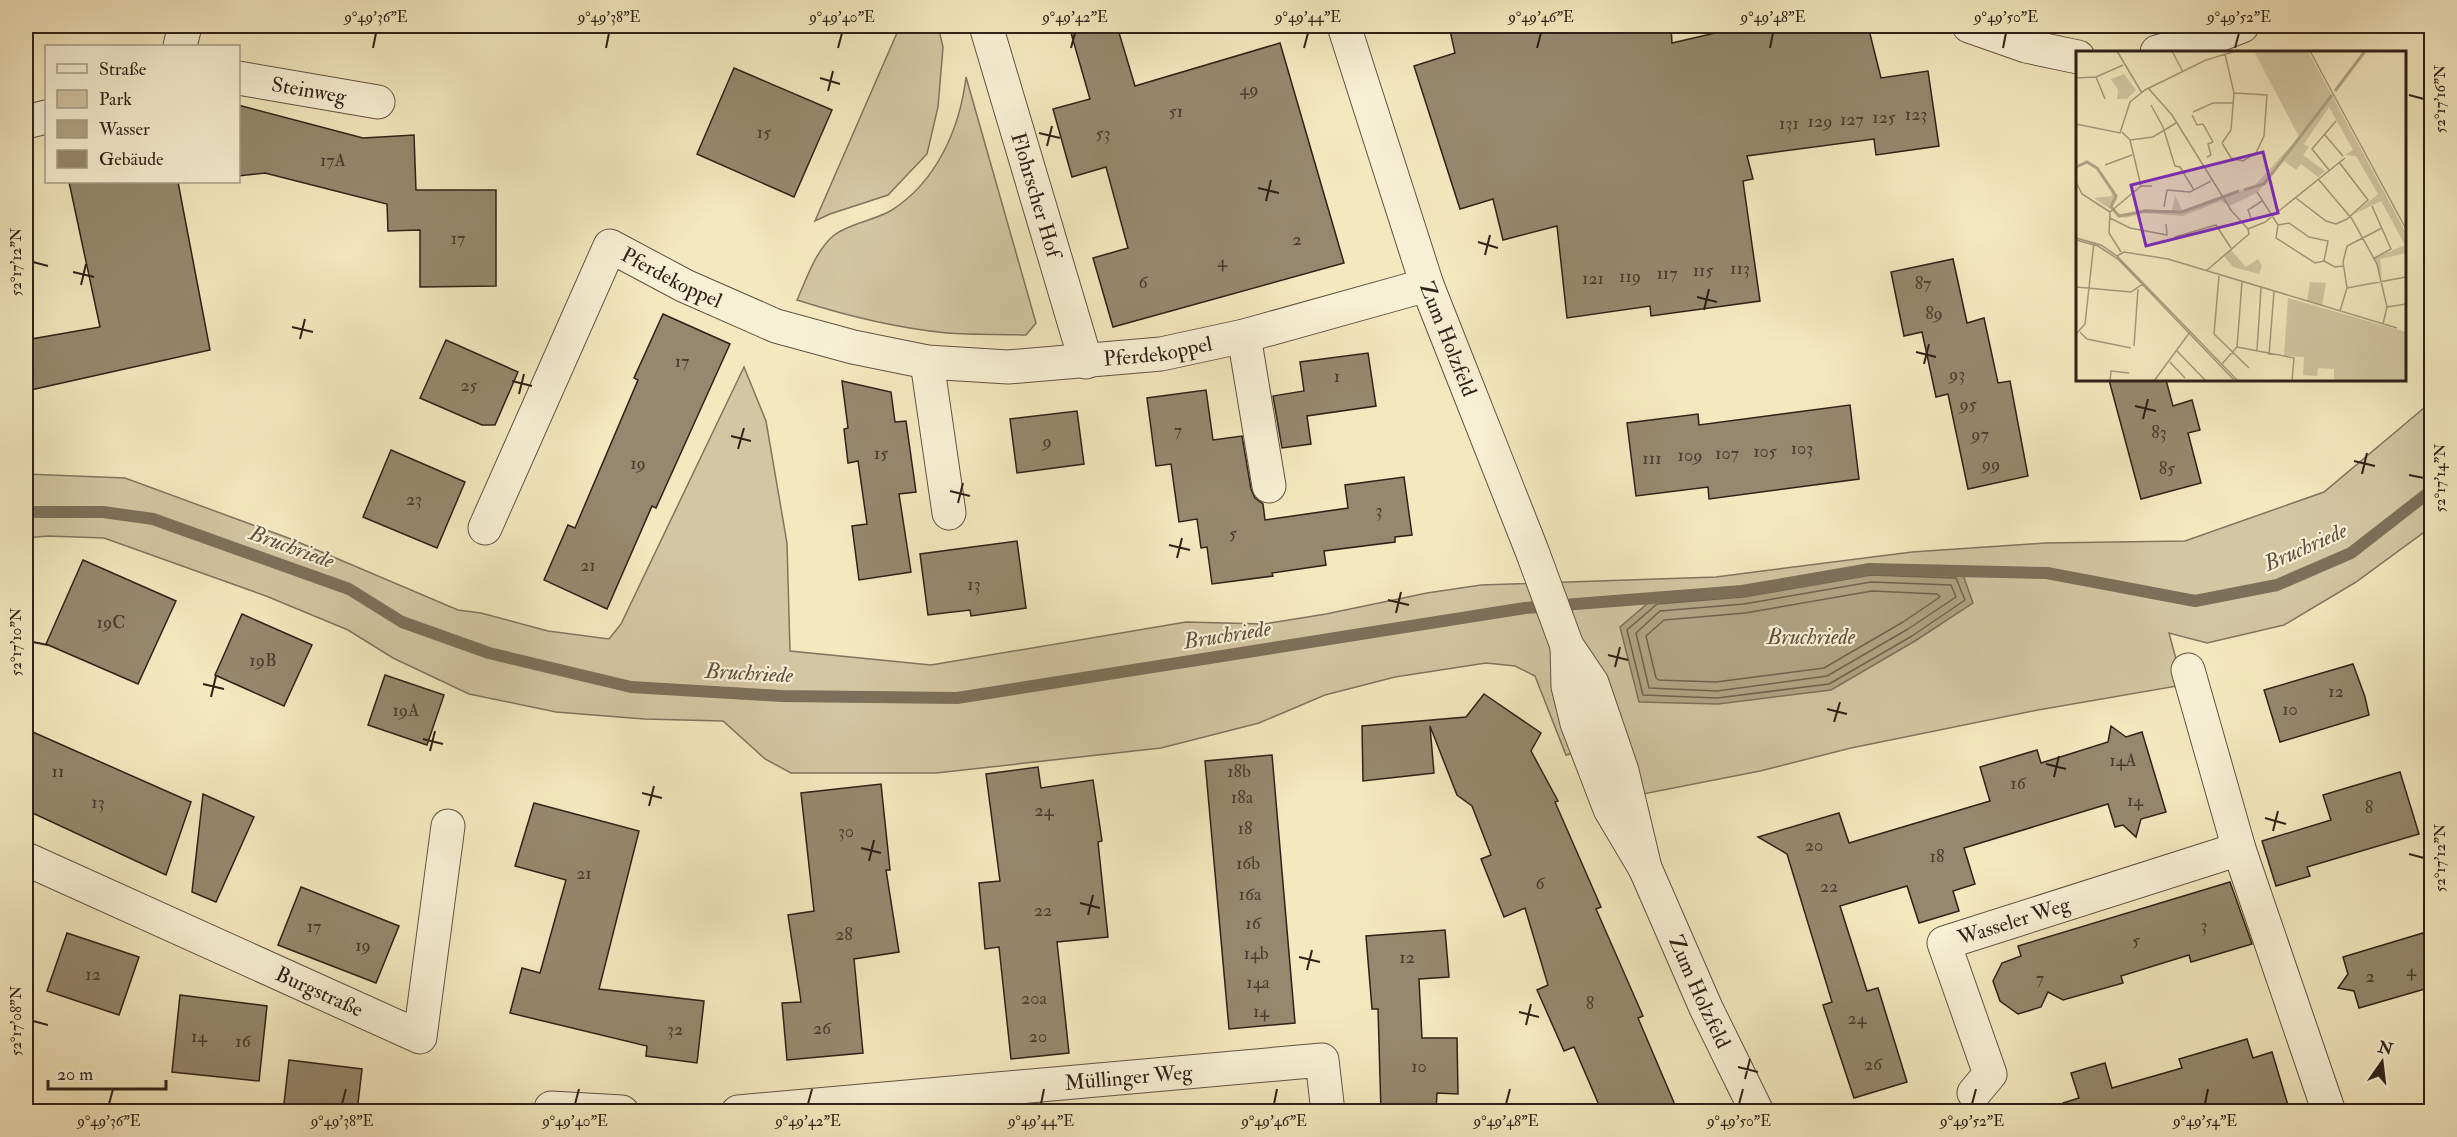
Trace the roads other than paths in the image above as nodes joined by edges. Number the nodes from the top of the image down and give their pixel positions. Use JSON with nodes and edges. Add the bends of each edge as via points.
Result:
{"nodes":[{"id":1,"x":185,"y":26,"type":"edge"},
{"id":2,"x":986,"y":26,"type":"edge"},
{"id":3,"x":1344,"y":26,"type":"edge"},
{"id":4,"x":1969,"y":26,"type":"edge"},
{"id":5,"x":2242,"y":26,"type":"edge"},
{"id":6,"x":180,"y":45,"type":"edge"},
{"id":7,"x":2161,"y":51,"type":"edge"},
{"id":8,"x":2076,"y":57,"type":"edge"},
{"id":9,"x":240,"y":78,"type":"edge"},
{"id":10,"x":378,"y":102,"type":"dead end"},
{"id":11,"x":45,"y":117,"type":"edge"},
{"id":12,"x":26,"y":122,"type":"edge"},
{"id":13,"x":1427,"y":285,"type":"junction"},
{"id":14,"x":1244,"y":336,"type":"junction"},
{"id":15,"x":927,"y":362,"type":"junction"},
{"id":16,"x":1086,"y":362,"type":"junction"},
{"id":17,"x":1269,"y":486,"type":"dead end"},
{"id":18,"x":949,"y":513,"type":"dead end"},
{"id":19,"x":485,"y":528,"type":"dead end"},
{"id":20,"x":2188,"y":670,"type":"dead end"},
{"id":21,"x":448,"y":826,"type":"dead end"},
{"id":22,"x":2239,"y":849,"type":"junction"},
{"id":23,"x":26,"y":859,"type":"edge"},
{"id":24,"x":1974,"y":1093,"type":"dead end"},
{"id":25,"x":551,"y":1108,"type":"dead end"},
{"id":26,"x":621,"y":1112,"type":"edge"},
{"id":27,"x":738,"y":1112,"type":"edge"},
{"id":28,"x":1328,"y":1112,"type":"edge"},
{"id":29,"x":1757,"y":1112,"type":"edge"},
{"id":30,"x":2329,"y":1112,"type":"edge"}],
"edges":[{"from":1,"to":6,"type":"street"},
{"from":2,"to":16,"type":"street","name":"Flohrscher Hof"},
{"from":3,"to":13,"type":"street","name":"Zum Holzfeld"},
{"from":4,"to":8,"type":"street","via":[[2026,46]]},
{"from":5,"to":7,"type":"street"},
{"from":9,"to":10,"type":"street","name":"Steinweg"},
{"from":11,"to":12,"type":"street"},
{"from":13,"to":14,"type":"street","name":"Pferdekoppel"},
{"from":13,"to":29,"type":"street","name":"Zum Holzfeld","via":[[1567,646],[1568,686],[1577,723],[1610,809],[1645,868]]},
{"from":14,"to":16,"type":"street","name":"Pferdekoppel","via":[[1161,354]]},
{"from":14,"to":17,"type":"street"},
{"from":15,"to":16,"type":"street","name":"Pferdekoppel","via":[[1008,367]]},
{"from":15,"to":18,"type":"street"},
{"from":15,"to":19,"type":"street","name":"Pferdekoppel","via":[[776,326],[685,286],[610,246]]},
{"from":20,"to":22,"type":"street"},
{"from":21,"to":23,"type":"street","name":"Burgstraße","via":[[420,1037]]},
{"from":22,"to":24,"type":"street","name":"Wasseler Weg","via":[[1944,943],[1990,1074]]},
{"from":22,"to":30,"type":"street"},
{"from":25,"to":26,"type":"street"},
{"from":27,"to":28,"type":"street","name":"Müllinger Weg","via":[[1322,1060]]}]}
